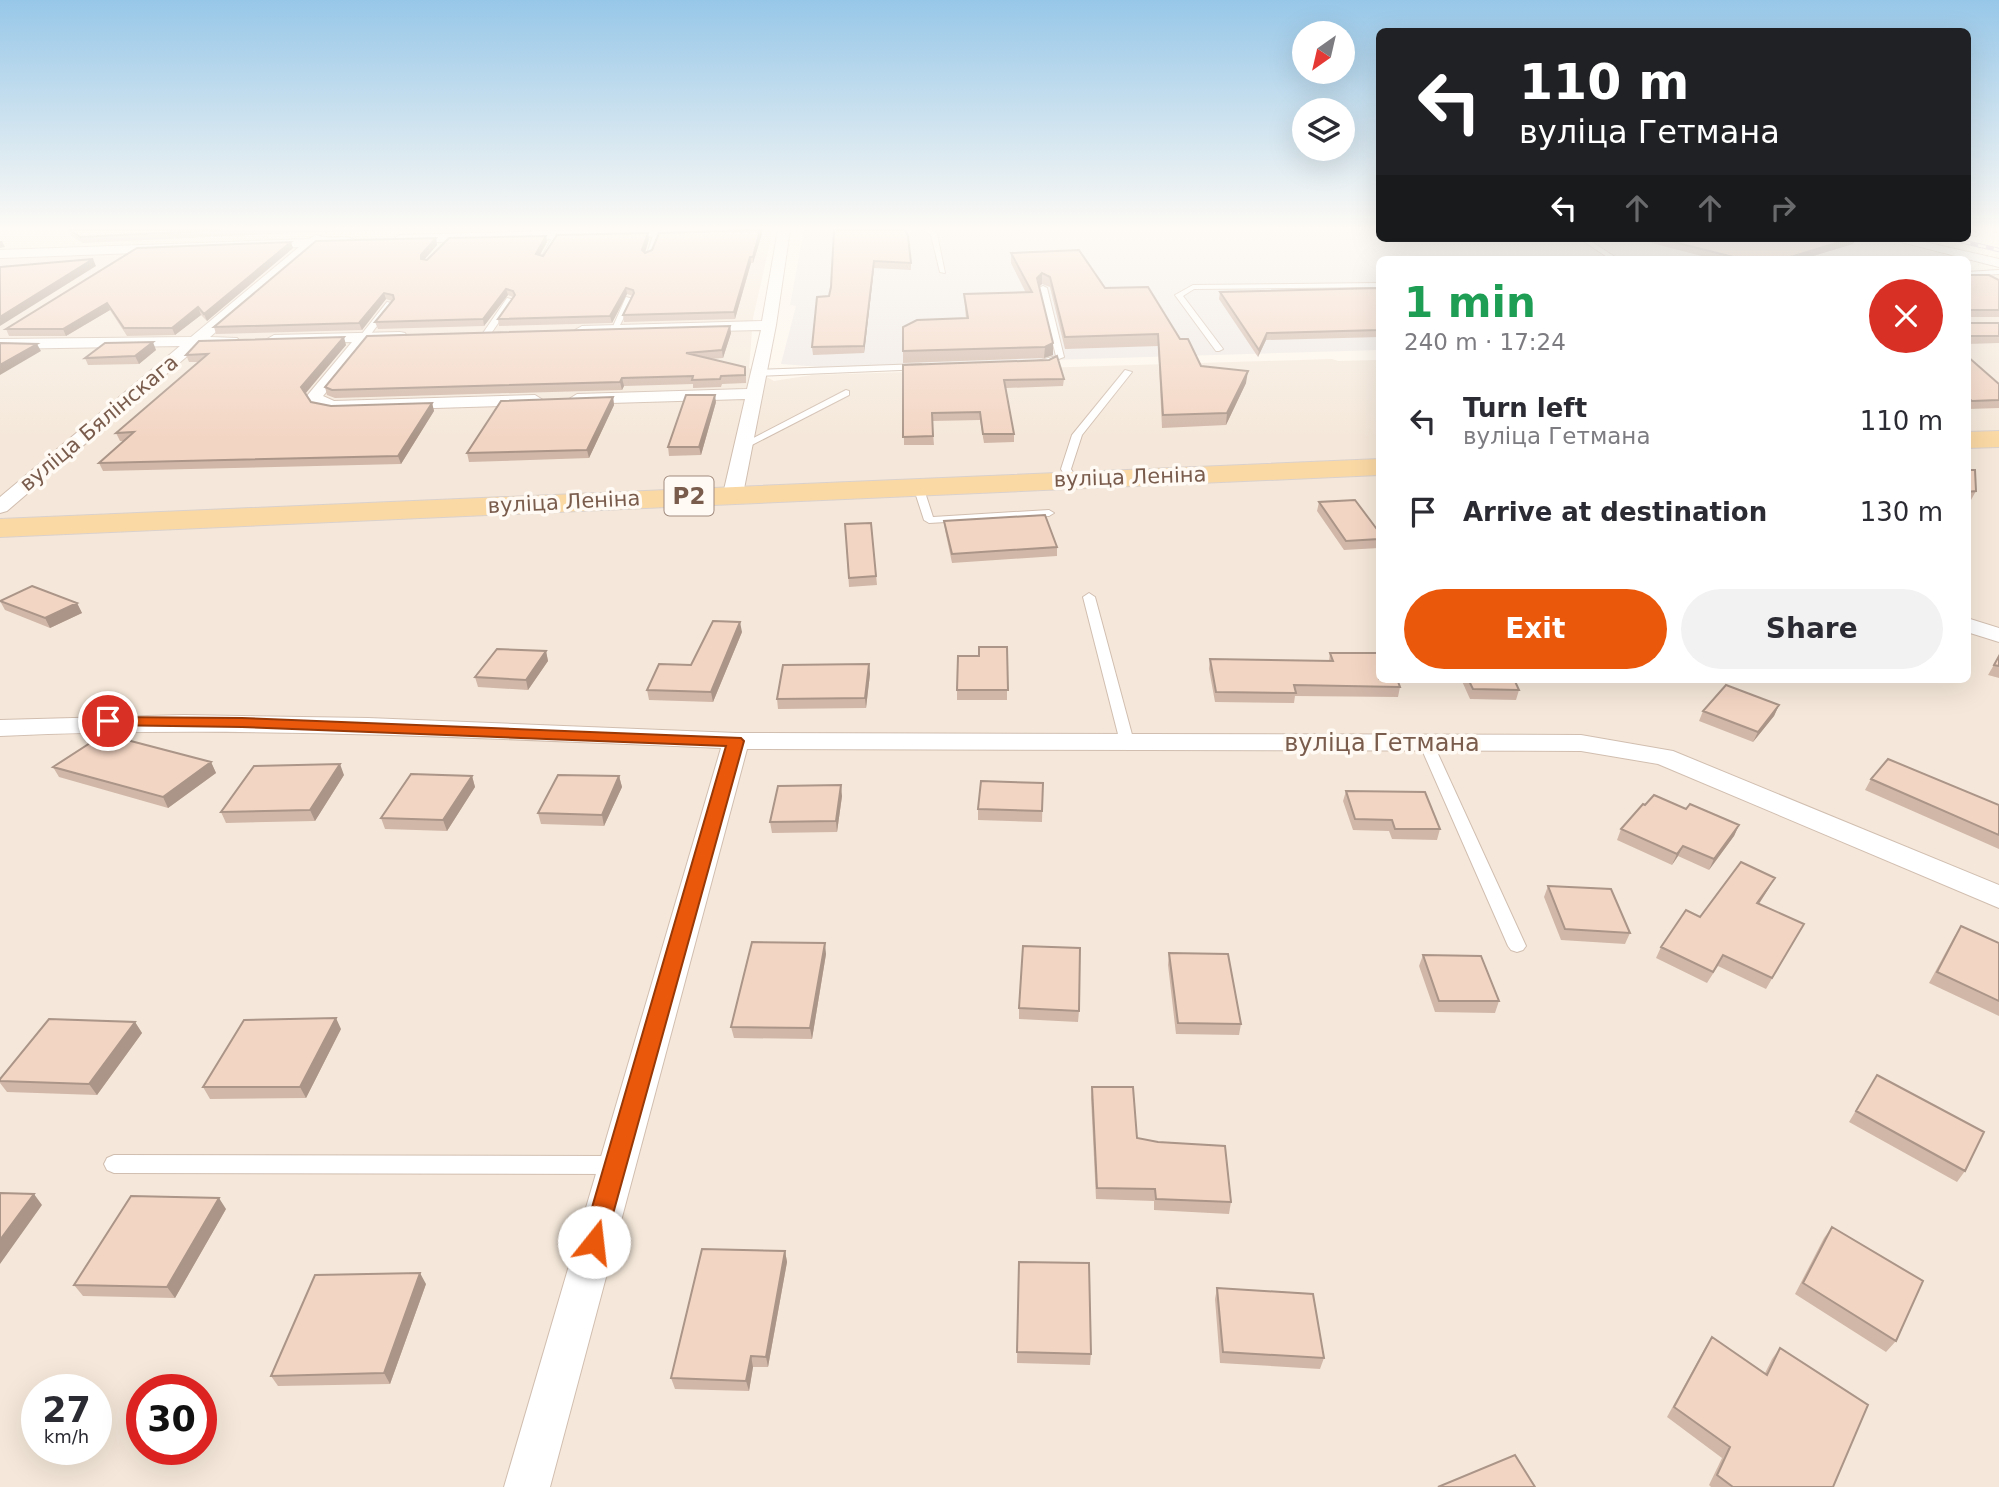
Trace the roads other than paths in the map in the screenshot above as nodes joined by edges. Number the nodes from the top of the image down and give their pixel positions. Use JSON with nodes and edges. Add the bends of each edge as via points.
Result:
{"nodes":[{"id":1,"x":246,"y":299,"type":"edge"},
{"id":2,"x":629,"y":299,"type":"edge"},
{"id":3,"x":773,"y":299,"type":"edge"},
{"id":4,"x":1047,"y":299,"type":"edge"},
{"id":5,"x":1183,"y":299,"type":"edge"},
{"id":6,"x":510,"y":300,"type":"edge"},
{"id":7,"x":390,"y":304,"type":"edge"},
{"id":8,"x":769,"y":325,"type":"junction"},
{"id":9,"x":614,"y":329,"type":"junction"},
{"id":10,"x":563,"y":331,"type":"edge"},
{"id":11,"x":513,"y":332,"type":"edge"},
{"id":12,"x":480,"y":333,"type":"joint"},
{"id":13,"x":419,"y":335,"type":"edge"},
{"id":14,"x":363,"y":337,"type":"junction"},
{"id":15,"x":196,"y":342,"type":"junction"},
{"id":16,"x":0,"y":344,"type":"edge"},
{"id":17,"x":1219,"y":349,"type":"dead end"},
{"id":18,"x":1032,"y":363,"type":"edge"},
{"id":19,"x":937,"y":366,"type":"edge"},
{"id":20,"x":1128,"y":372,"type":"dead end"},
{"id":21,"x":758,"y":373,"type":"junction"},
{"id":22,"x":846,"y":393,"type":"dead end"},
{"id":23,"x":753,"y":394,"type":"junction"},
{"id":24,"x":1999,"y":439,"type":"edge"},
{"id":25,"x":1971,"y":440,"type":"edge"},
{"id":26,"x":743,"y":446,"type":"junction"},
{"id":27,"x":1376,"y":467,"type":"edge"},
{"id":28,"x":1072,"y":480,"type":"junction"},
{"id":29,"x":918,"y":486,"type":"junction"},
{"id":30,"x":733,"y":494,"type":"junction"},
{"id":31,"x":0,"y":507,"type":"edge"},
{"id":32,"x":1049,"y":513,"type":"dead end"},
{"id":33,"x":0,"y":527,"type":"edge"},
{"id":34,"x":1089,"y":597,"type":"dead end"},
{"id":35,"x":1971,"y":626,"type":"edge"},
{"id":36,"x":1999,"y":635,"type":"edge"},
{"id":37,"x":0,"y":728,"type":"edge"},
{"id":38,"x":736,"y":741,"type":"junction"},
{"id":39,"x":1127,"y":742,"type":"junction"},
{"id":40,"x":1426,"y":743,"type":"junction"},
{"id":41,"x":1999,"y":897,"type":"edge"},
{"id":42,"x":1517,"y":946,"type":"dead end"},
{"id":43,"x":114,"y":1164,"type":"dead end"},
{"id":44,"x":616,"y":1165,"type":"junction"},
{"id":45,"x":527,"y":1487,"type":"edge"}],
"edges":[{"from":1,"to":15,"type":"street","name":"вуліца Бялінскага"},
{"from":2,"to":9,"type":"lane"},
{"from":3,"to":8,"type":"street"},
{"from":4,"to":18,"type":"lane","via":[[1060,357]]},
{"from":5,"to":17,"type":"lane"},
{"from":6,"to":12,"type":"lane"},
{"from":7,"to":14,"type":"lane"},
{"from":8,"to":9,"type":"street"},
{"from":8,"to":21,"type":"street"},
{"from":9,"to":10,"type":"street"},
{"from":11,"to":12,"type":"street"},
{"from":13,"to":14,"type":"street"},
{"from":14,"to":15,"type":"street"},
{"from":14,"to":23,"type":"street","via":[[314,397],[322,404]]},
{"from":15,"to":16,"type":"street"},
{"from":15,"to":31,"type":"street","name":"вуліца Бялінскага"},
{"from":19,"to":21,"type":"lane"},
{"from":20,"to":28,"type":"lane","via":[[1077,435],[1066,469]]},
{"from":21,"to":23,"type":"street"},
{"from":22,"to":26,"type":"lane"},
{"from":23,"to":26,"type":"street"},
{"from":24,"to":25,"type":"main road"},
{"from":26,"to":30,"type":"street"},
{"from":27,"to":28,"type":"main road","name":"вуліца Леніна","number":"Р2"},
{"from":28,"to":29,"type":"main road","name":"вуліца Леніна","number":"Р2"},
{"from":29,"to":30,"type":"main road","name":"вуліца Леніна","number":"Р2"},
{"from":29,"to":32,"type":"lane","via":[[929,520]]},
{"from":30,"to":33,"type":"main road","name":"вуліца Леніна","number":"Р2"},
{"from":34,"to":39,"type":"lane"},
{"from":35,"to":36,"type":"street"},
{"from":37,"to":38,"type":"street","name":"вуліца Гетмана","via":[[108,721],[242,722]]},
{"from":38,"to":39,"type":"street","name":"вуліца Гетмана"},
{"from":38,"to":44,"type":"street"},
{"from":39,"to":40,"type":"street","name":"вуліца Гетмана"},
{"from":40,"to":41,"type":"street","name":"вуліца Гетмана","via":[[1581,744],[1664,757]]},
{"from":40,"to":42,"type":"lane"},
{"from":43,"to":44,"type":"lane"},
{"from":44,"to":45,"type":"street"}]}
